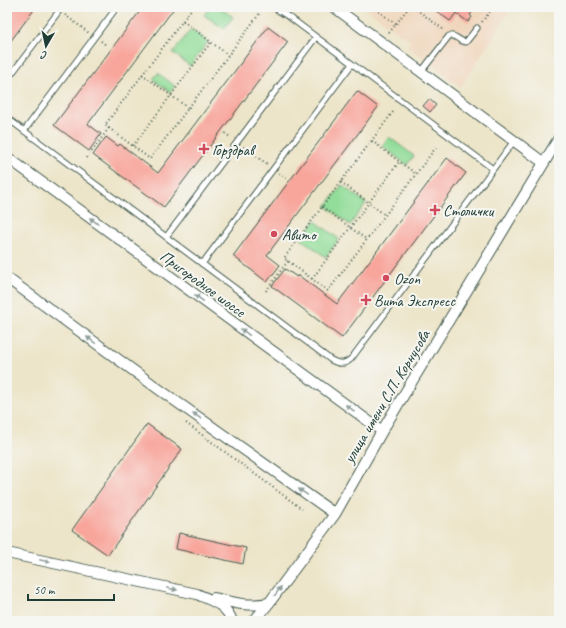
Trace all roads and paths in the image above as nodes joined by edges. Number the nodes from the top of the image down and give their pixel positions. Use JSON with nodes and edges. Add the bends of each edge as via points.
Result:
{"nodes":[{"id":1,"x":117,"y":7,"type":"edge"},
{"id":2,"x":193,"y":7,"type":"edge"},
{"id":3,"x":273,"y":7,"type":"edge"},
{"id":4,"x":334,"y":7,"type":"edge"},
{"id":5,"x":372,"y":7,"type":"edge"},
{"id":6,"x":409,"y":7,"type":"edge"},
{"id":7,"x":413,"y":7,"type":"edge"},
{"id":8,"x":493,"y":7,"type":"edge"},
{"id":9,"x":61,"y":9,"type":"edge"},
{"id":10,"x":260,"y":13,"type":"dead end"},
{"id":11,"x":183,"y":21,"type":"junction"},
{"id":12,"x":396,"y":24,"type":"junction"},
{"id":13,"x":477,"y":28,"type":"joint"},
{"id":14,"x":389,"y":33,"type":"dead end"},
{"id":15,"x":449,"y":36,"type":"junction"},
{"id":16,"x":95,"y":37,"type":"junction"},
{"id":17,"x":316,"y":37,"type":"junction"},
{"id":18,"x":211,"y":42,"type":"junction"},
{"id":19,"x":107,"y":46,"type":"dead end"},
{"id":20,"x":228,"y":55,"type":"junction"},
{"id":21,"x":352,"y":64,"type":"junction"},
{"id":22,"x":421,"y":72,"type":"junction"},
{"id":23,"x":142,"y":74,"type":"junction"},
{"id":24,"x":7,"y":80,"type":"edge"},
{"id":25,"x":171,"y":96,"type":"junction"},
{"id":26,"x":188,"y":108,"type":"junction"},
{"id":27,"x":393,"y":112,"type":"dead end"},
{"id":28,"x":7,"y":118,"type":"edge"},
{"id":29,"x":109,"y":128,"type":"junction"},
{"id":30,"x":24,"y":131,"type":"junction"},
{"id":31,"x":225,"y":133,"type":"dead end"},
{"id":32,"x":559,"y":138,"type":"edge"},
{"id":33,"x":372,"y":141,"type":"junction"},
{"id":34,"x":514,"y":141,"type":"junction"},
{"id":35,"x":237,"y":142,"type":"junction"},
{"id":36,"x":133,"y":146,"type":"junction"},
{"id":37,"x":437,"y":146,"type":"dead end"},
{"id":38,"x":7,"y":157,"type":"edge"},
{"id":39,"x":87,"y":158,"type":"dead end"},
{"id":40,"x":400,"y":162,"type":"junction"},
{"id":41,"x":544,"y":163,"type":"junction"},
{"id":42,"x":273,"y":169,"type":"junction"},
{"id":43,"x":493,"y":169,"type":"junction"},
{"id":44,"x":416,"y":174,"type":"junction"},
{"id":45,"x":286,"y":178,"type":"dead end"},
{"id":46,"x":341,"y":182,"type":"junction"},
{"id":47,"x":369,"y":202,"type":"junction"},
{"id":48,"x":322,"y":207,"type":"junction"},
{"id":49,"x":385,"y":215,"type":"junction"},
{"id":50,"x":350,"y":227,"type":"junction"},
{"id":51,"x":166,"y":237,"type":"junction"},
{"id":52,"x":367,"y":240,"type":"junction"},
{"id":53,"x":288,"y":261,"type":"junction"},
{"id":54,"x":202,"y":264,"type":"junction"},
{"id":55,"x":7,"y":278,"type":"edge"},
{"id":56,"x":312,"y":279,"type":"junction"},
{"id":57,"x":266,"y":291,"type":"dead end"},
{"id":58,"x":382,"y":431,"type":"junction"},
{"id":59,"x":334,"y":514,"type":"junction"},
{"id":60,"x":7,"y":553,"type":"edge"},
{"id":61,"x":197,"y":594,"type":"junction"},
{"id":62,"x":269,"y":603,"type":"junction"},
{"id":63,"x":232,"y":621,"type":"edge"},
{"id":64,"x":254,"y":621,"type":"edge"}],
"edges":[{"from":1,"to":16,"type":"lane"},
{"from":2,"to":11,"type":"path"},
{"from":3,"to":17,"type":"lane"},
{"from":4,"to":22,"type":"street"},
{"from":5,"to":12,"type":"path"},
{"from":6,"to":12,"type":"path"},
{"from":7,"to":15,"type":"path"},
{"from":8,"to":13,"type":"path"},
{"from":9,"to":16,"type":"path"},
{"from":9,"to":24,"type":"lane"},
{"from":10,"to":20,"type":"path"},
{"from":11,"to":18,"type":"path"},
{"from":11,"to":23,"type":"path"},
{"from":12,"to":14,"type":"path"},
{"from":13,"to":15,"type":"lane","via":[[466,42]]},
{"from":15,"to":22,"type":"lane"},
{"from":16,"to":19,"type":"path"},
{"from":16,"to":30,"type":"lane"},
{"from":17,"to":21,"type":"lane"},
{"from":17,"to":35,"type":"lane"},
{"from":18,"to":20,"type":"path"},
{"from":18,"to":25,"type":"path"},
{"from":20,"to":26,"type":"path"},
{"from":21,"to":42,"type":"lane"},
{"from":21,"to":43,"type":"lane"},
{"from":22,"to":34,"type":"street"},
{"from":23,"to":25,"type":"path"},
{"from":23,"to":29,"type":"path","via":[[105,125]]},
{"from":25,"to":26,"type":"path"},
{"from":25,"to":36,"type":"path"},
{"from":26,"to":36,"type":"path","via":[[150,159]]},
{"from":27,"to":33,"type":"path"},
{"from":28,"to":30,"type":"lane"},
{"from":29,"to":36,"type":"path"},
{"from":29,"to":39,"type":"path"},
{"from":30,"to":51,"type":"lane"},
{"from":31,"to":35,"type":"path"},
{"from":32,"to":41,"type":"street","name":"улица имени С.П. Корнусова"},
{"from":33,"to":40,"type":"path"},
{"from":33,"to":46,"type":"path"},
{"from":34,"to":41,"type":"street"},
{"from":34,"to":43,"type":"lane"},
{"from":35,"to":42,"type":"path"},
{"from":35,"to":51,"type":"lane"},
{"from":37,"to":44,"type":"path"},
{"from":58,"to":38,"type":"street","name":"Пригородное шоссе","one_way":true},
{"from":40,"to":44,"type":"path"},
{"from":40,"to":47,"type":"path"},
{"from":41,"to":58,"type":"street","name":"улица имени С.П. Корнусова"},
{"from":42,"to":45,"type":"path"},
{"from":42,"to":54,"type":"lane"},
{"from":43,"to":54,"type":"lane","via":[[347,363],[339,364],[331,360]]},
{"from":44,"to":49,"type":"path"},
{"from":46,"to":47,"type":"path"},
{"from":46,"to":48,"type":"path"},
{"from":47,"to":49,"type":"path"},
{"from":47,"to":50,"type":"path"},
{"from":48,"to":50,"type":"path"},
{"from":48,"to":53,"type":"path","via":[[284,258]]},
{"from":49,"to":52,"type":"path"},
{"from":50,"to":52,"type":"path"},
{"from":50,"to":56,"type":"path"},
{"from":51,"to":54,"type":"lane"},
{"from":52,"to":56,"type":"path","via":[[328,291]]},
{"from":53,"to":56,"type":"path"},
{"from":53,"to":57,"type":"path"},
{"from":59,"to":55,"type":"street","one_way":true},
{"from":58,"to":59,"type":"street","name":"улица имени С.П. Корнусова"},
{"from":62,"to":59,"type":"street","name":"улица имени С.П. Корнусова","one_way":true},
{"from":60,"to":61,"type":"street","one_way":true},
{"from":61,"to":62,"type":"street","via":[[245,604]]},
{"from":61,"to":63,"type":"street","via":[[227,610]]},
{"from":62,"to":64,"type":"street","name":"улица имени С.П. Корнусова"}]}
